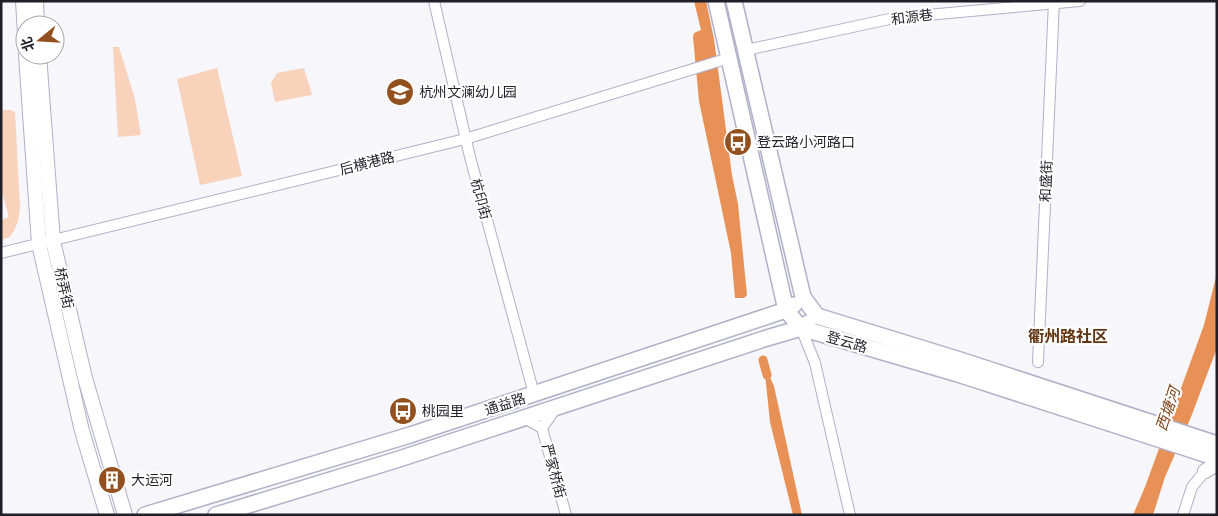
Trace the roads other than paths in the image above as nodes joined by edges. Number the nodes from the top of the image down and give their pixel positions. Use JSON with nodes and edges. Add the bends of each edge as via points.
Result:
{"nodes":[{"id":1,"x":23,"y":1,"type":"edge"},
{"id":2,"x":36,"y":1,"type":"edge"},
{"id":3,"x":434,"y":1,"type":"edge"},
{"id":4,"x":716,"y":1,"type":"edge"},
{"id":5,"x":734,"y":1,"type":"edge"},
{"id":6,"x":1080,"y":1,"type":"edge"},
{"id":7,"x":1053,"y":2,"type":"edge"},
{"id":8,"x":24,"y":15,"type":"edge"},
{"id":9,"x":37,"y":15,"type":"edge"},
{"id":10,"x":746,"y":50,"type":"junction"},
{"id":11,"x":722,"y":60,"type":"junction"},
{"id":12,"x":27,"y":65,"type":"edge"},
{"id":13,"x":40,"y":65,"type":"edge"},
{"id":14,"x":465,"y":139,"type":"junction"},
{"id":15,"x":53,"y":241,"type":"junction"},
{"id":16,"x":39,"y":244,"type":"junction"},
{"id":17,"x":1,"y":253,"type":"edge"},
{"id":18,"x":803,"y":297,"type":"junction"},
{"id":19,"x":786,"y":310,"type":"junction"},
{"id":20,"x":817,"y":316,"type":"junction"},
{"id":21,"x":801,"y":328,"type":"junction"},
{"id":22,"x":1038,"y":362,"type":"dead end"},
{"id":23,"x":959,"y":367,"type":"junction"},
{"id":24,"x":534,"y":394,"type":"junction"},
{"id":25,"x":556,"y":408,"type":"junction"},
{"id":26,"x":524,"y":418,"type":"junction"},
{"id":27,"x":542,"y":428,"type":"junction"},
{"id":28,"x":1217,"y":444,"type":"edge"},
{"id":29,"x":1217,"y":458,"type":"edge"},
{"id":30,"x":1213,"y":470,"type":"edge"},
{"id":31,"x":108,"y":515,"type":"edge"},
{"id":32,"x":125,"y":515,"type":"edge"},
{"id":33,"x":145,"y":515,"type":"edge"},
{"id":34,"x":216,"y":515,"type":"edge"},
{"id":35,"x":566,"y":515,"type":"edge"},
{"id":36,"x":850,"y":515,"type":"edge"},
{"id":37,"x":1183,"y":515,"type":"edge"}],
"edges":[{"from":1,"to":8,"type":"street"},
{"from":2,"to":9,"type":"street"},
{"from":3,"to":14,"type":"street","name":"杭印街"},
{"from":4,"to":11,"type":"main road"},
{"from":5,"to":10,"type":"main road","name":"登云路"},
{"from":6,"to":7,"type":"street","name":"和源巷"},
{"from":7,"to":10,"type":"street","name":"和源巷","via":[[894,18]]},
{"from":7,"to":22,"type":"street","name":"和盛街"},
{"from":10,"to":18,"type":"main road","name":"登云路"},
{"from":11,"to":14,"type":"street","name":"后横港路"},
{"from":11,"to":19,"type":"main road"},
{"from":12,"to":16,"type":"street","name":"桥弄街"},
{"from":13,"to":15,"type":"street","name":"桥弄街"},
{"from":14,"to":15,"type":"street","name":"后横港路"},
{"from":14,"to":24,"type":"street","name":"杭印街"},
{"from":15,"to":16,"type":"street","name":"后横港路"},
{"from":15,"to":32,"type":"street","name":"桥弄街","via":[[85,378]]},
{"from":16,"to":17,"type":"street","name":"后横港路"},
{"from":16,"to":31,"type":"street","name":"桥弄街","via":[[82,431]]},
{"from":18,"to":19,"type":"main road","name":"通益路"},
{"from":18,"to":20,"type":"main road","name":"登云路"},
{"from":19,"to":21,"type":"main road"},
{"from":19,"to":24,"type":"main road","name":"通益路"},
{"from":20,"to":21,"type":"main road","name":"通益路"},
{"from":20,"to":23,"type":"main road","name":"登云路"},
{"from":21,"to":23,"type":"main road","name":"登云路"},
{"from":21,"to":25,"type":"main road","name":"通益路"},
{"from":21,"to":36,"type":"street","via":[[815,363]]},
{"from":23,"to":28,"type":"main road","name":"登云路"},
{"from":23,"to":29,"type":"main road","name":"登云路"},
{"from":24,"to":33,"type":"main road","name":"通益路","via":[[392,441]]},
{"from":25,"to":26,"type":"main road","name":"通益路"},
{"from":25,"to":27,"type":"street","name":"严家桥街"},
{"from":26,"to":27,"type":"street","name":"严家桥街"},
{"from":26,"to":34,"type":"main road","name":"通益路"},
{"from":27,"to":35,"type":"street","name":"严家桥街"},
{"from":30,"to":37,"type":"street","via":[[1192,487]]}]}
